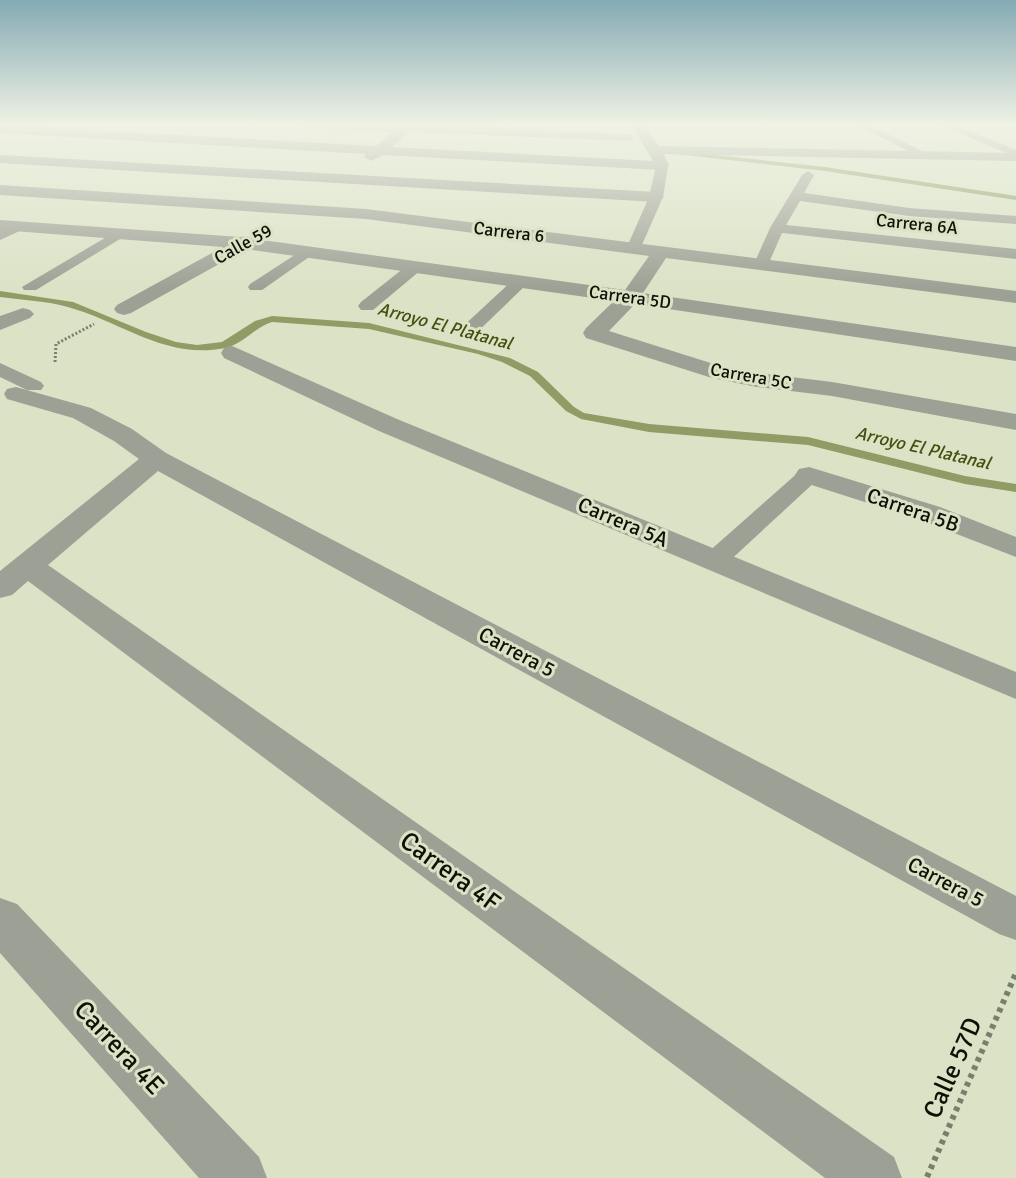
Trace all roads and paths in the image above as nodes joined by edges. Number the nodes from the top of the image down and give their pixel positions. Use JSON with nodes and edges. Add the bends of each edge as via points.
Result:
{"nodes":[{"id":1,"x":326,"y":179,"type":"edge"},
{"id":2,"x":659,"y":179,"type":"edge"},
{"id":3,"x":806,"y":179,"type":"edge"},
{"id":4,"x":344,"y":180,"type":"junction"},
{"id":5,"x":0,"y":190,"type":"edge"},
{"id":6,"x":795,"y":196,"type":"junction"},
{"id":7,"x":656,"y":197,"type":"junction"},
{"id":8,"x":307,"y":208,"type":"junction"},
{"id":9,"x":1016,"y":220,"type":"edge"},
{"id":10,"x":0,"y":225,"type":"edge"},
{"id":11,"x":19,"y":226,"type":"junction"},
{"id":12,"x":777,"y":228,"type":"junction"},
{"id":13,"x":120,"y":233,"type":"junction"},
{"id":14,"x":0,"y":236,"type":"edge"},
{"id":15,"x":244,"y":243,"type":"junction"},
{"id":16,"x":634,"y":247,"type":"junction"},
{"id":17,"x":661,"y":251,"type":"junction"},
{"id":18,"x":307,"y":252,"type":"junction"},
{"id":19,"x":1016,"y":254,"type":"edge"},
{"id":20,"x":762,"y":264,"type":"junction"},
{"id":21,"x":414,"y":267,"type":"junction"},
{"id":22,"x":521,"y":282,"type":"junction"},
{"id":23,"x":30,"y":287,"type":"dead end"},
{"id":24,"x":256,"y":287,"type":"dead end"},
{"id":25,"x":630,"y":297,"type":"junction"},
{"id":26,"x":1016,"y":297,"type":"edge"},
{"id":27,"x":368,"y":306,"type":"dead end"},
{"id":28,"x":124,"y":309,"type":"dead end"},
{"id":29,"x":23,"y":314,"type":"dead end"},
{"id":30,"x":0,"y":324,"type":"edge"},
{"id":31,"x":466,"y":333,"type":"dead end"},
{"id":32,"x":232,"y":353,"type":"dead end"},
{"id":33,"x":1016,"y":354,"type":"edge"},
{"id":34,"x":13,"y":387,"type":"edge"},
{"id":35,"x":1016,"y":422,"type":"edge"},
{"id":36,"x":156,"y":459,"type":"junction"},
{"id":37,"x":809,"y":475,"type":"joint"},
{"id":38,"x":1016,"y":548,"type":"edge"},
{"id":39,"x":715,"y":560,"type":"junction"},
{"id":40,"x":13,"y":577,"type":"edge"},
{"id":41,"x":1016,"y":686,"type":"edge"},
{"id":42,"x":0,"y":919,"type":"edge"},
{"id":43,"x":1016,"y":919,"type":"edge"},
{"id":44,"x":1016,"y":973,"type":"edge"},
{"id":45,"x":238,"y":1178,"type":"edge"},
{"id":46,"x":873,"y":1178,"type":"edge"},
{"id":47,"x":927,"y":1178,"type":"edge"}],
"edges":[{"from":1,"to":4,"type":"street"},
{"from":2,"to":7,"type":"lane"},
{"from":3,"to":6,"type":"lane"},
{"from":4,"to":7,"type":"street"},
{"from":4,"to":8,"type":"street","name":"Calle 59"},
{"from":5,"to":8,"type":"street","name":"Carrera 6"},
{"from":6,"to":9,"type":"lane","via":[[909,212]]},
{"from":6,"to":12,"type":"lane"},
{"from":7,"to":16,"type":"lane"},
{"from":8,"to":15,"type":"street","name":"Calle 59"},
{"from":8,"to":16,"type":"street","name":"Carrera 6"},
{"from":10,"to":11,"type":"street","name":"Carrera 5D"},
{"from":11,"to":13,"type":"street","name":"Carrera 5D"},
{"from":11,"to":14,"type":"lane"},
{"from":12,"to":19,"type":"lane","name":"Carrera 6A"},
{"from":12,"to":20,"type":"lane"},
{"from":13,"to":15,"type":"street","name":"Carrera 5D"},
{"from":13,"to":23,"type":"lane"},
{"from":15,"to":18,"type":"street","name":"Carrera 5D"},
{"from":15,"to":28,"type":"street","name":"Calle 59"},
{"from":16,"to":17,"type":"street","name":"Carrera 6"},
{"from":17,"to":20,"type":"street","name":"Carrera 6"},
{"from":17,"to":25,"type":"street","name":"Carrera 5C"},
{"from":18,"to":21,"type":"street","name":"Carrera 5D"},
{"from":18,"to":24,"type":"lane"},
{"from":20,"to":26,"type":"street","name":"Carrera 6"},
{"from":21,"to":22,"type":"street","name":"Carrera 5D"},
{"from":21,"to":27,"type":"lane"},
{"from":22,"to":25,"type":"street","name":"Carrera 5D"},
{"from":22,"to":31,"type":"lane"},
{"from":25,"to":33,"type":"street","name":"Carrera 5D"},
{"from":25,"to":35,"type":"street","name":"Carrera 5C","via":[[594,333],[712,371],[832,388]]},
{"from":29,"to":30,"type":"street"},
{"from":32,"to":39,"type":"street","name":"Carrera 5A","via":[[388,425]]},
{"from":34,"to":36,"type":"street","name":"Carrera 5","via":[[82,413]]},
{"from":36,"to":40,"type":"street"},
{"from":36,"to":43,"type":"street","name":"Carrera 5"},
{"from":37,"to":38,"type":"street","name":"Carrera 5B","via":[[928,513]]},
{"from":37,"to":39,"type":"lane"},
{"from":39,"to":41,"type":"street","name":"Carrera 5A"},
{"from":40,"to":46,"type":"street","name":"Carrera 4F"},
{"from":42,"to":45,"type":"street","name":"Carrera 4E"},
{"from":44,"to":47,"type":"path","name":"Calle 57D"}]}
